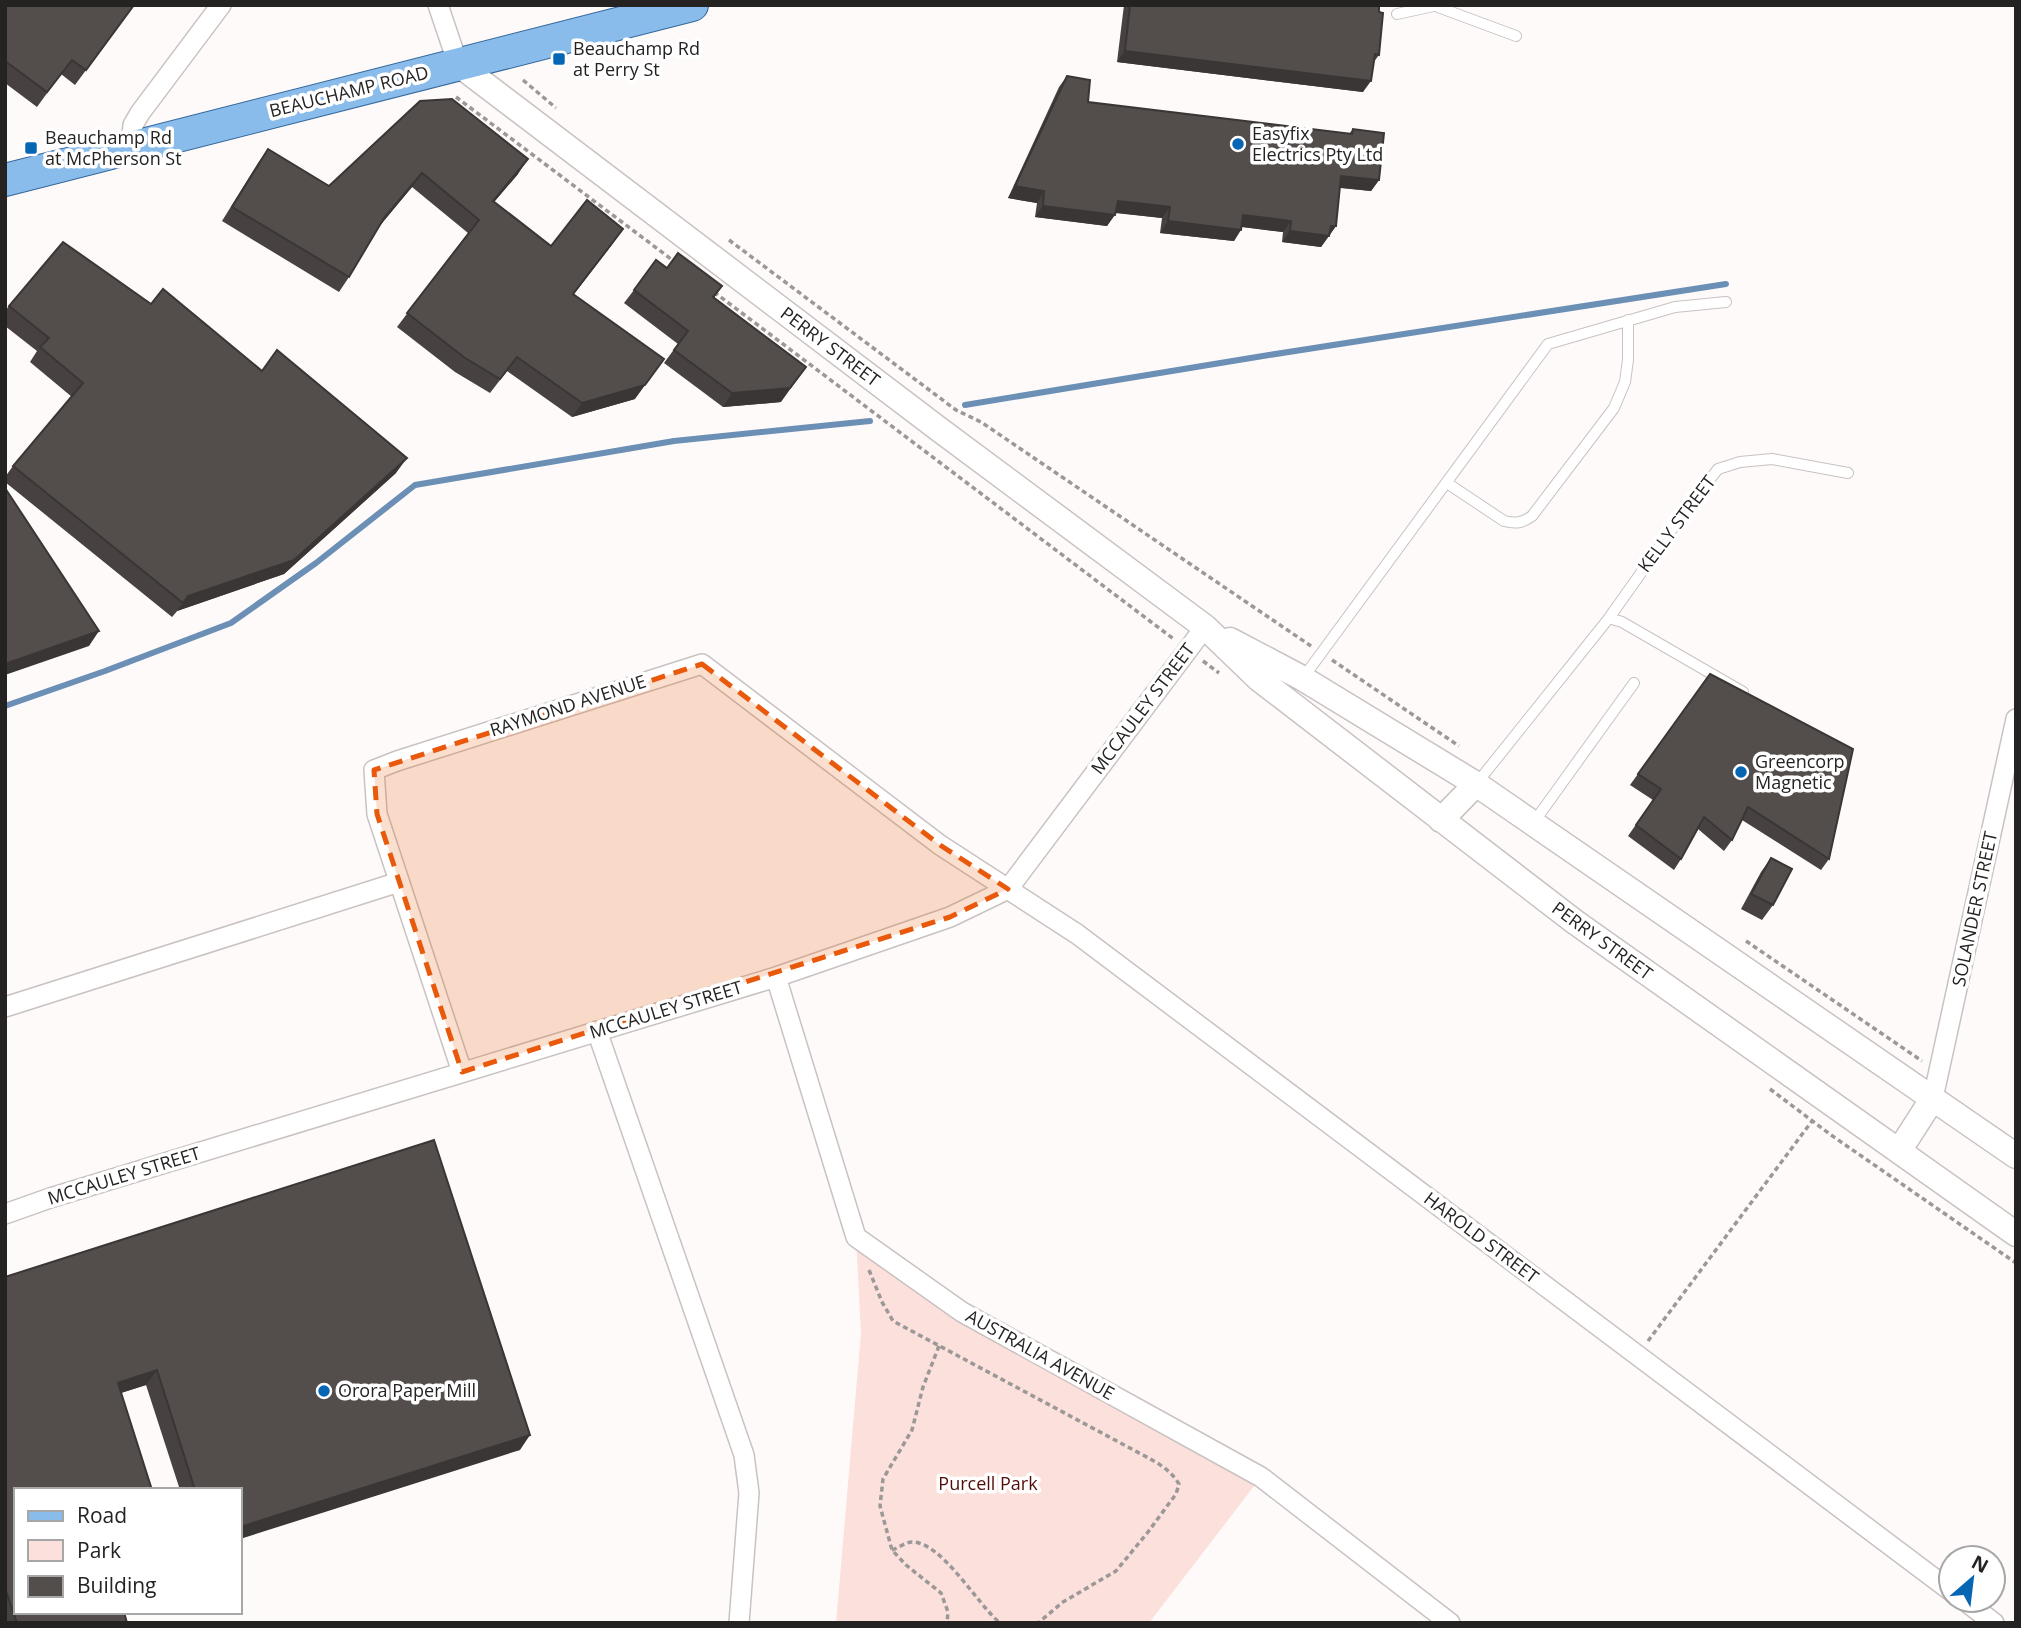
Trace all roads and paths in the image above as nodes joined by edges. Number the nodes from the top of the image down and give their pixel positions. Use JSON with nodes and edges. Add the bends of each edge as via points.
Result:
{"nodes":[{"id":1,"x":222,"y":5,"type":"edge"},
{"id":2,"x":438,"y":5,"type":"edge"},
{"id":3,"x":692,"y":5,"type":"edge"},
{"id":4,"x":1438,"y":6,"type":"edge"},
{"id":5,"x":1396,"y":14,"type":"dead end"},
{"id":6,"x":1516,"y":36,"type":"dead end"},
{"id":7,"x":458,"y":64,"type":"junction"},
{"id":8,"x":523,"y":80,"type":"dead end"},
{"id":9,"x":456,"y":96,"type":"dead end"},
{"id":10,"x":559,"y":111,"type":"dead end"},
{"id":11,"x":131,"y":147,"type":"junction"},
{"id":12,"x":5,"y":180,"type":"edge"},
{"id":13,"x":721,"y":233,"type":"dead end"},
{"id":14,"x":678,"y":264,"type":"edge"},
{"id":15,"x":711,"y":289,"type":"edge"},
{"id":16,"x":1726,"y":302,"type":"dead end"},
{"id":17,"x":1628,"y":320,"type":"junction"},
{"id":18,"x":1848,"y":473,"type":"dead end"},
{"id":19,"x":1447,"y":483,"type":"junction"},
{"id":20,"x":1609,"y":618,"type":"junction"},
{"id":21,"x":1205,"y":627,"type":"junction"},
{"id":22,"x":1188,"y":649,"type":"junction"},
{"id":23,"x":1321,"y":653,"type":"junction"},
{"id":24,"x":1221,"y":675,"type":"dead end"},
{"id":25,"x":1302,"y":678,"type":"junction"},
{"id":26,"x":1634,"y":683,"type":"dead end"},
{"id":27,"x":1752,"y":697,"type":"edge"},
{"id":28,"x":2016,"y":719,"type":"edge"},
{"id":29,"x":1483,"y":776,"type":"junction"},
{"id":30,"x":1441,"y":820,"type":"junction"},
{"id":31,"x":1533,"y":823,"type":"junction"},
{"id":32,"x":399,"y":882,"type":"junction"},
{"id":33,"x":1008,"y":889,"type":"junction"},
{"id":34,"x":1746,"y":941,"type":"dead end"},
{"id":35,"x":776,"y":977,"type":"junction"},
{"id":36,"x":5,"y":1007,"type":"edge"},
{"id":37,"x":597,"y":1031,"type":"junction"},
{"id":38,"x":462,"y":1072,"type":"junction"},
{"id":39,"x":1939,"y":1073,"type":"junction"},
{"id":40,"x":1768,"y":1088,"type":"dead end"},
{"id":41,"x":1933,"y":1098,"type":"junction"},
{"id":42,"x":1812,"y":1121,"type":"junction"},
{"id":43,"x":1899,"y":1152,"type":"junction"},
{"id":44,"x":2016,"y":1156,"type":"edge"},
{"id":45,"x":5,"y":1214,"type":"edge"},
{"id":46,"x":2016,"y":1234,"type":"edge"},
{"id":47,"x":856,"y":1237,"type":"junction"},
{"id":48,"x":2016,"y":1263,"type":"edge"},
{"id":49,"x":939,"y":1346,"type":"junction"},
{"id":50,"x":1637,"y":1355,"type":"junction"},
{"id":51,"x":892,"y":1550,"type":"junction"},
{"id":52,"x":1937,"y":1580,"type":"edge"},
{"id":53,"x":739,"y":1623,"type":"edge"},
{"id":54,"x":947,"y":1623,"type":"edge"},
{"id":55,"x":1000,"y":1623,"type":"edge"},
{"id":56,"x":1038,"y":1623,"type":"edge"},
{"id":57,"x":1450,"y":1623,"type":"edge"}],
"edges":[{"from":1,"to":11,"type":"street","via":[[139,113]]},
{"from":2,"to":7,"type":"street"},
{"from":3,"to":7,"type":"main road","name":"BEAUCHAMP ROAD"},
{"from":4,"to":5,"type":"lane"},
{"from":4,"to":6,"type":"lane"},
{"from":7,"to":11,"type":"main road","name":"BEAUCHAMP ROAD"},
{"from":7,"to":21,"type":"street","name":"PERRY STREET"},
{"from":8,"to":10,"type":"path"},
{"from":9,"to":14,"type":"path"},
{"from":11,"to":12,"type":"main road","name":"BEAUCHAMP ROAD"},
{"from":13,"to":23,"type":"path","via":[[956,410],[991,429]]},
{"from":15,"to":22,"type":"path"},
{"from":16,"to":17,"type":"lane","via":[[1675,307]]},
{"from":17,"to":19,"type":"lane","via":[[1548,344]]},
{"from":17,"to":19,"type":"lane","via":[[1625,382],[1614,408],[1532,516],[1524,522],[1504,521]]},
{"from":18,"to":20,"type":"lane","name":"KELLY STREET","via":[[1772,459],[1718,469]]},
{"from":19,"to":23,"type":"lane"},
{"from":20,"to":27,"type":"lane"},
{"from":20,"to":29,"type":"lane","name":"KELLY STREET"},
{"from":21,"to":22,"type":"street","name":"MCCAULEY STREET"},
{"from":21,"to":25,"type":"street","name":"PERRY STREET"},
{"from":21,"to":30,"type":"street","name":"PERRY STREET","via":[[1259,679]]},
{"from":22,"to":24,"type":"path"},
{"from":22,"to":33,"type":"street","name":"MCCAULEY STREET"},
{"from":23,"to":25,"type":"lane"},
{"from":23,"to":29,"type":"path"},
{"from":25,"to":29,"type":"street","name":"PERRY STREET"},
{"from":26,"to":31,"type":"lane"},
{"from":28,"to":39,"type":"street","name":"SOLANDER STREET"},
{"from":29,"to":30,"type":"street"},
{"from":29,"to":31,"type":"street","name":"PERRY STREET"},
{"from":30,"to":43,"type":"street","name":"PERRY STREET","via":[[1575,922]]},
{"from":31,"to":41,"type":"street","name":"PERRY STREET"},
{"from":32,"to":33,"type":"street","name":"RAYMOND AVENUE","via":[[377,814],[374,770],[702,664],[940,845]]},
{"from":32,"to":36,"type":"street"},
{"from":32,"to":38,"type":"street","name":"RAYMOND AVENUE"},
{"from":33,"to":35,"type":"street","name":"MCCAULEY STREET","via":[[950,917]]},
{"from":33,"to":50,"type":"street","name":"HAROLD STREET","via":[[1077,934]]},
{"from":34,"to":39,"type":"path"},
{"from":35,"to":37,"type":"street","name":"MCCAULEY STREET"},
{"from":35,"to":47,"type":"street"},
{"from":37,"to":38,"type":"street","name":"MCCAULEY STREET"},
{"from":37,"to":53,"type":"street","via":[[744,1455],[749,1493]]},
{"from":38,"to":45,"type":"street","name":"MCCAULEY STREET"},
{"from":39,"to":41,"type":"street","name":"SOLANDER STREET"},
{"from":40,"to":42,"type":"path"},
{"from":41,"to":43,"type":"street"},
{"from":41,"to":44,"type":"street","name":"PERRY STREET"},
{"from":42,"to":48,"type":"path"},
{"from":42,"to":50,"type":"path"},
{"from":43,"to":46,"type":"street","name":"PERRY STREET"},
{"from":47,"to":49,"type":"path","via":[[893,1321]]},
{"from":47,"to":57,"type":"street","name":"AUSTRALIA AVENUE","via":[[962,1312],[1261,1477]]},
{"from":49,"to":51,"type":"path","via":[[912,1430],[883,1479],[880,1506]]},
{"from":49,"to":56,"type":"path","via":[[1142,1454],[1174,1475],[1180,1485],[1116,1571],[1063,1602]]},
{"from":50,"to":52,"type":"street","name":"HAROLD STREET"},
{"from":51,"to":54,"type":"path","via":[[941,1593]]},
{"from":51,"to":55,"type":"path","via":[[911,1542],[924,1544],[941,1556]]}]}
